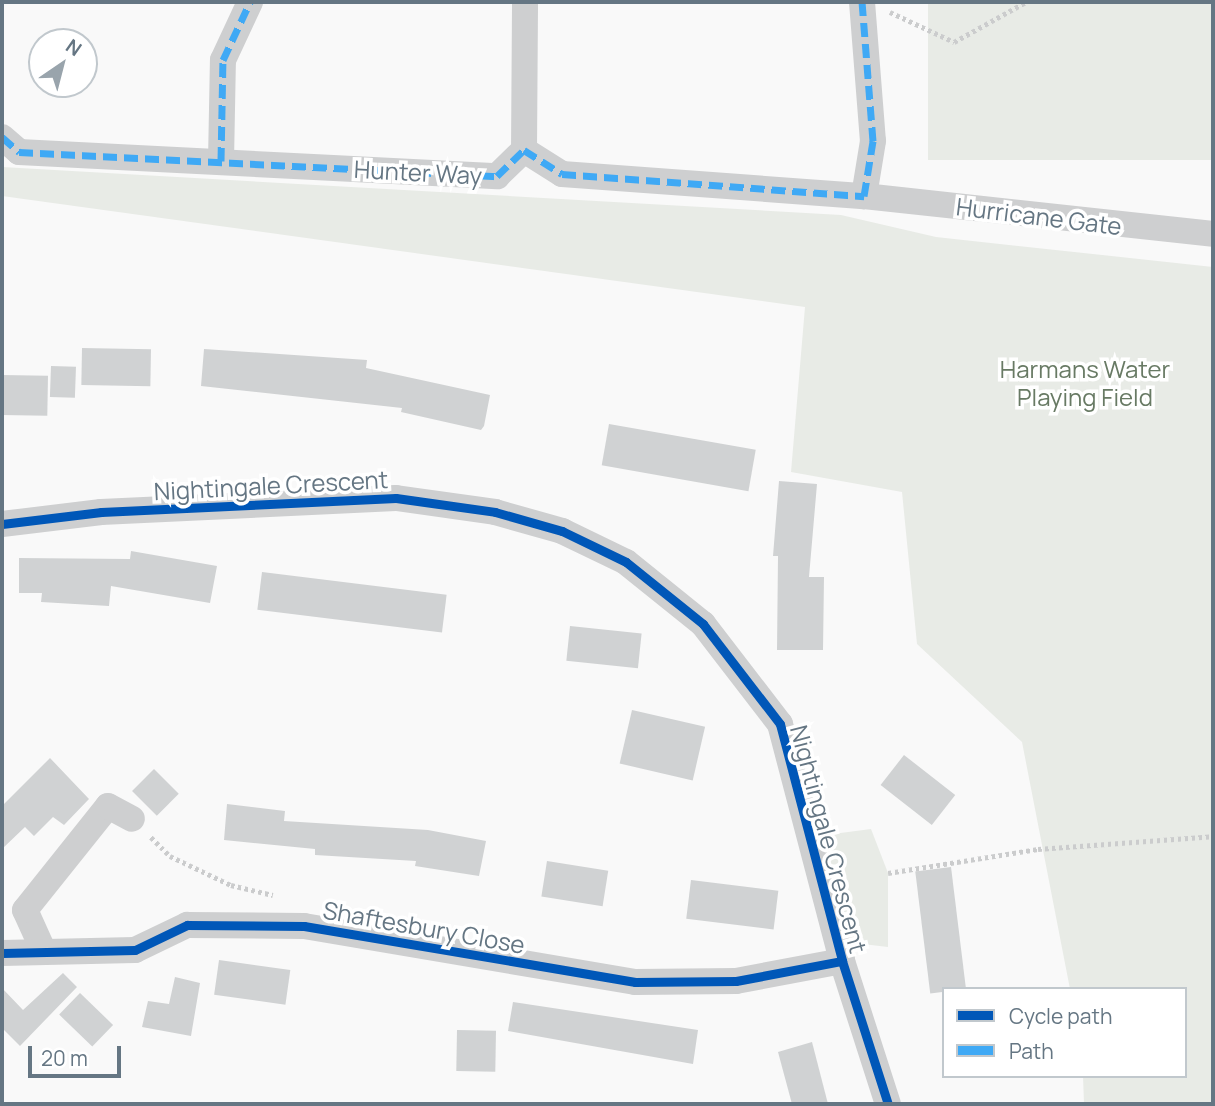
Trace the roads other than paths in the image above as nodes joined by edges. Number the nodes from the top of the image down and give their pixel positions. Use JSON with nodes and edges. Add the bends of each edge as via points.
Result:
{"nodes":[{"id":1,"x":250,"y":2,"type":"edge"},
{"id":2,"x":525,"y":2,"type":"edge"},
{"id":3,"x":871,"y":5,"type":"edge"},
{"id":4,"x":2,"y":137,"type":"edge"},
{"id":5,"x":524,"y":150,"type":"junction"},
{"id":6,"x":220,"y":160,"type":"junction"},
{"id":7,"x":864,"y":196,"type":"junction"},
{"id":8,"x":1213,"y":234,"type":"edge"},
{"id":9,"x":2,"y":524,"type":"edge"},
{"id":10,"x":132,"y":819,"type":"road end"},
{"id":11,"x":44,"y":952,"type":"junction"},
{"id":12,"x":2,"y":953,"type":"edge"},
{"id":13,"x":842,"y":961,"type":"junction"},
{"id":14,"x":888,"y":1104,"type":"edge"}],
"edges":[{"from":1,"to":6,"type":"street","via":[[223,60]]},
{"from":2,"to":5,"type":"street"},
{"from":3,"to":7,"type":"street","via":[[873,141]]},
{"from":4,"to":6,"type":"street","name":"Hunter Way","via":[[19,152]]},
{"from":5,"to":6,"type":"street","name":"Hunter Way","via":[[497,176]]},
{"from":5,"to":7,"type":"street","via":[[562,174]]},
{"from":7,"to":8,"type":"street","name":"Hurricane Gate"},
{"from":9,"to":13,"type":"street","name":"Nightingale Crescent","via":[[101,512],[396,498],[495,512],[562,531],[626,562],[703,625],[780,724]]},
{"from":10,"to":11,"type":"street","via":[[108,806],[24,910]]},
{"from":11,"to":12,"type":"street","name":"Shaftesbury Close"},
{"from":11,"to":13,"type":"street","name":"Shaftesbury Close","via":[[135,950],[187,925],[304,926],[635,982],[736,981]]},
{"from":13,"to":14,"type":"street","name":"Nightingale Crescent"}]}
